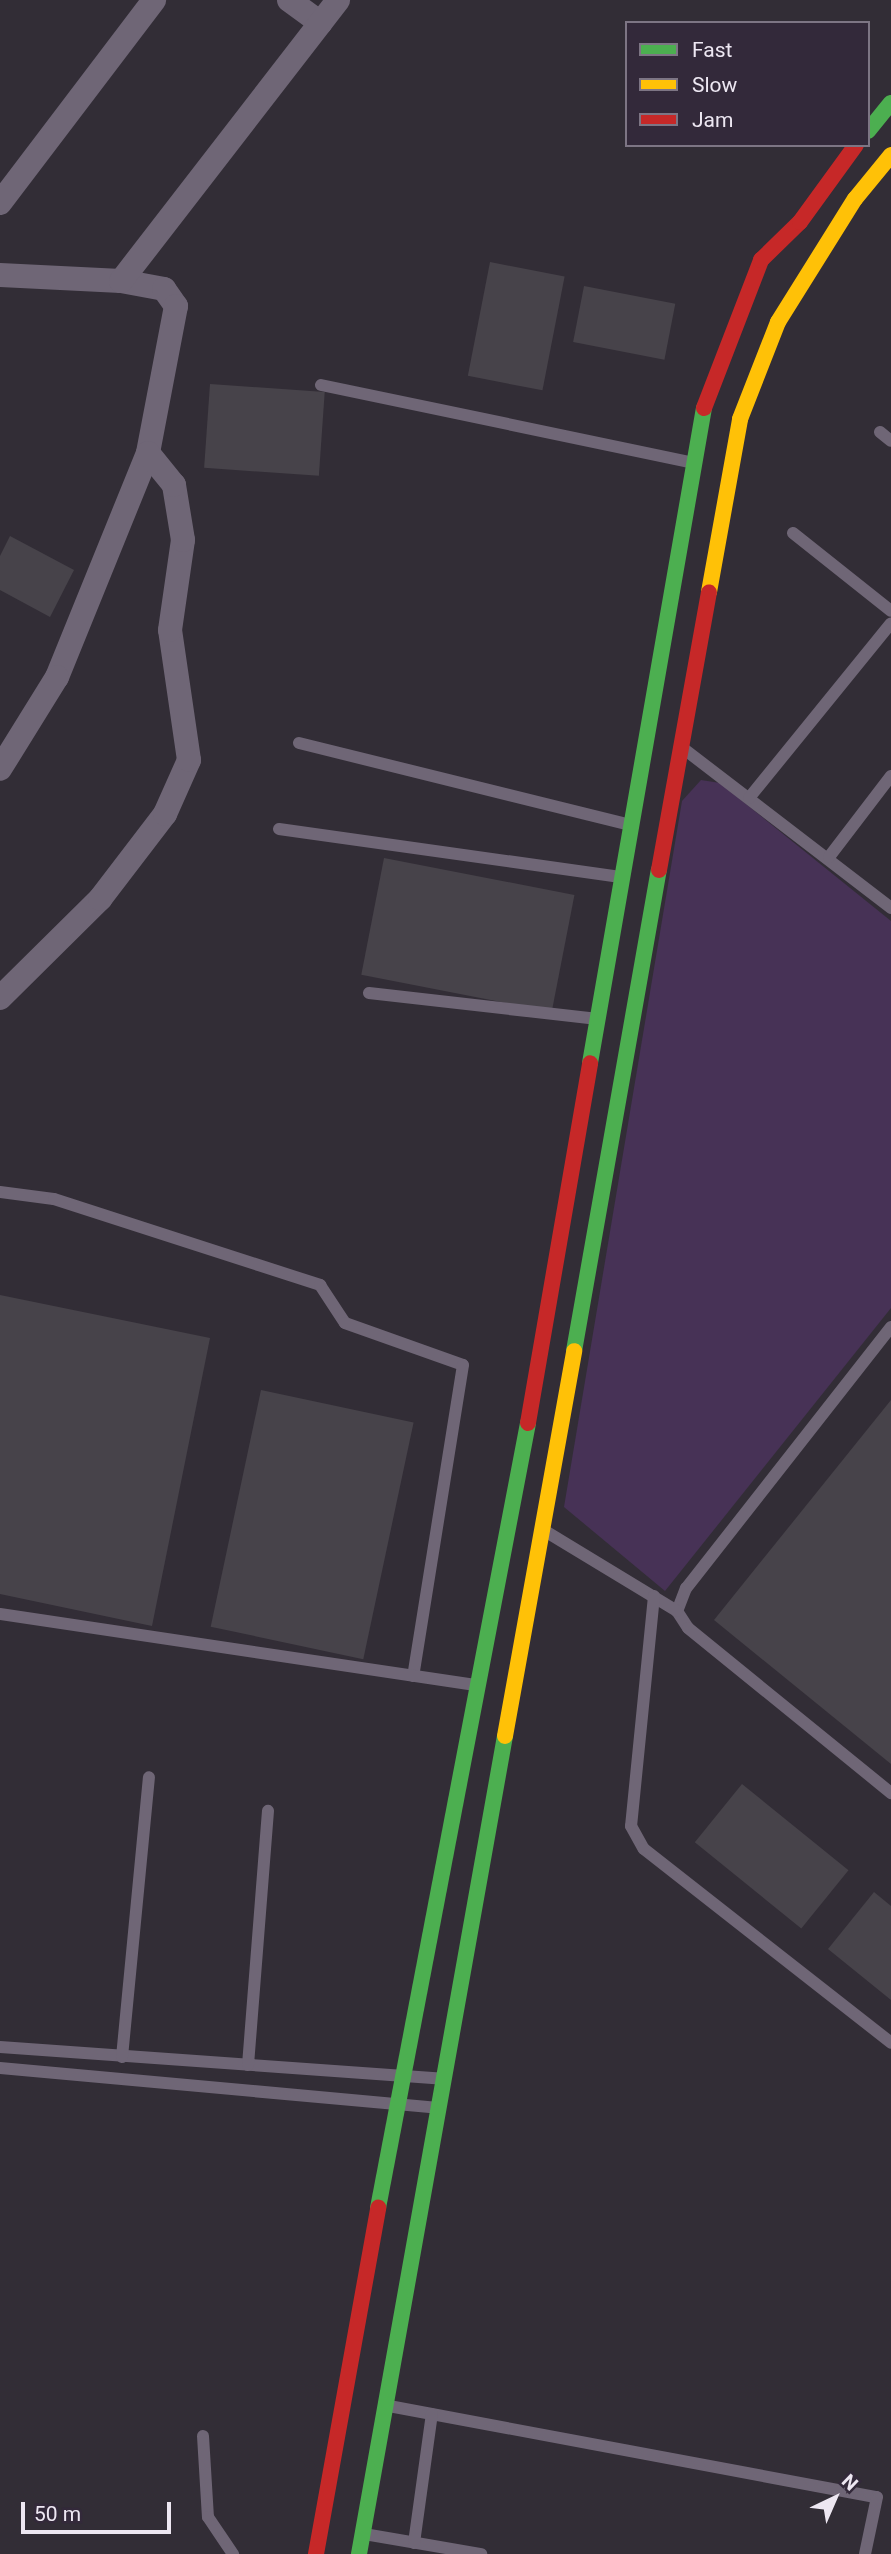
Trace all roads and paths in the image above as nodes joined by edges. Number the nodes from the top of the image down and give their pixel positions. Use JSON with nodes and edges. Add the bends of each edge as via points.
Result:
{"nodes":[{"id":1,"x":154,"y":0,"type":"edge"},
{"id":2,"x":289,"y":0,"type":"edge"},
{"id":3,"x":338,"y":0,"type":"edge"},
{"id":4,"x":321,"y":23,"type":"junction"},
{"id":5,"x":891,"y":103,"type":"edge"},
{"id":6,"x":870,"y":129,"type":"edge"},
{"id":7,"x":855,"y":147,"type":"edge"},
{"id":8,"x":891,"y":155,"type":"edge"},
{"id":9,"x":0,"y":203,"type":"edge"},
{"id":10,"x":0,"y":275,"type":"edge"},
{"id":11,"x":121,"y":281,"type":"junction"},
{"id":12,"x":321,"y":385,"type":"dead end"},
{"id":13,"x":880,"y":432,"type":"dead end"},
{"id":14,"x":891,"y":441,"type":"edge"},
{"id":15,"x":148,"y":453,"type":"junction"},
{"id":16,"x":698,"y":464,"type":"junction"},
{"id":17,"x":793,"y":533,"type":"dead end"},
{"id":18,"x":891,"y":611,"type":"edge"},
{"id":19,"x":891,"y":623,"type":"edge"},
{"id":20,"x":299,"y":743,"type":"dead end"},
{"id":21,"x":681,"y":747,"type":"junction"},
{"id":22,"x":0,"y":769,"type":"edge"},
{"id":23,"x":891,"y":776,"type":"edge"},
{"id":24,"x":749,"y":798,"type":"junction"},
{"id":25,"x":631,"y":825,"type":"junction"},
{"id":26,"x":279,"y":829,"type":"dead end"},
{"id":27,"x":829,"y":857,"type":"junction"},
{"id":28,"x":623,"y":877,"type":"junction"},
{"id":29,"x":891,"y":908,"type":"edge"},
{"id":30,"x":369,"y":993,"type":"dead end"},
{"id":31,"x":0,"y":998,"type":"edge"},
{"id":32,"x":600,"y":1020,"type":"junction"},
{"id":33,"x":0,"y":1192,"type":"edge"},
{"id":34,"x":569,"y":1200,"type":"junction"},
{"id":35,"x":600,"y":1204,"type":"junction"},
{"id":36,"x":891,"y":1327,"type":"edge"},
{"id":37,"x":542,"y":1529,"type":"junction"},
{"id":38,"x":654,"y":1596,"type":"junction"},
{"id":39,"x":677,"y":1611,"type":"junction"},
{"id":40,"x":0,"y":1614,"type":"edge"},
{"id":41,"x":413,"y":1676,"type":"junction"},
{"id":42,"x":480,"y":1686,"type":"junction"},
{"id":43,"x":149,"y":1777,"type":"dead end"},
{"id":44,"x":891,"y":1793,"type":"edge"},
{"id":45,"x":268,"y":1811,"type":"dead end"},
{"id":46,"x":891,"y":2043,"type":"edge"},
{"id":47,"x":0,"y":2047,"type":"edge"},
{"id":48,"x":122,"y":2057,"type":"junction"},
{"id":49,"x":248,"y":2065,"type":"junction"},
{"id":50,"x":0,"y":2068,"type":"edge"},
{"id":51,"x":402,"y":2074,"type":"junction"},
{"id":52,"x":444,"y":2079,"type":"junction"},
{"id":53,"x":399,"y":2102,"type":"junction"},
{"id":54,"x":438,"y":2108,"type":"junction"},
{"id":55,"x":385,"y":2406,"type":"junction"},
{"id":56,"x":432,"y":2414,"type":"junction"},
{"id":57,"x":202,"y":2437,"type":"dead end"},
{"id":58,"x":363,"y":2534,"type":"junction"},
{"id":59,"x":414,"y":2543,"type":"junction"},
{"id":60,"x":233,"y":2554,"type":"edge"},
{"id":61,"x":316,"y":2554,"type":"edge"},
{"id":62,"x":359,"y":2554,"type":"edge"},
{"id":63,"x":481,"y":2554,"type":"edge"},
{"id":64,"x":865,"y":2554,"type":"edge"}],
"edges":[{"from":1,"to":9,"type":"street"},
{"from":2,"to":4,"type":"street"},
{"from":3,"to":4,"type":"street"},
{"from":4,"to":11,"type":"street"},
{"from":5,"to":6,"type":"street"},
{"from":7,"to":16,"type":"street","via":[[800,222],[761,260],[706,396]]},
{"from":8,"to":21,"type":"street","via":[[855,199],[778,322],[740,419]]},
{"from":10,"to":11,"type":"street"},
{"from":11,"to":15,"type":"street","via":[[164,289],[176,306]]},
{"from":12,"to":16,"type":"lane"},
{"from":13,"to":14,"type":"lane"},
{"from":15,"to":22,"type":"street","via":[[57,677]]},
{"from":15,"to":31,"type":"street","via":[[174,485],[183,540],[170,630],[188,760],[165,814],[100,899]]},
{"from":16,"to":25,"type":"street"},
{"from":17,"to":18,"type":"lane"},
{"from":19,"to":24,"type":"lane"},
{"from":20,"to":25,"type":"lane"},
{"from":21,"to":24,"type":"lane"},
{"from":21,"to":35,"type":"street"},
{"from":23,"to":27,"type":"lane"},
{"from":24,"to":27,"type":"lane"},
{"from":25,"to":28,"type":"street"},
{"from":26,"to":28,"type":"lane"},
{"from":27,"to":29,"type":"lane"},
{"from":28,"to":32,"type":"street","via":[[606,939]]},
{"from":30,"to":32,"type":"lane"},
{"from":32,"to":34,"type":"street"},
{"from":33,"to":41,"type":"lane","via":[[54,1199],[320,1285],[345,1323],[463,1365]]},
{"from":34,"to":35,"type":"street"},
{"from":34,"to":42,"type":"street"},
{"from":35,"to":37,"type":"street"},
{"from":36,"to":39,"type":"lane","via":[[685,1588]]},
{"from":37,"to":38,"type":"lane"},
{"from":37,"to":52,"type":"street"},
{"from":38,"to":39,"type":"lane"},
{"from":38,"to":46,"type":"lane","via":[[631,1826],[644,1849]]},
{"from":39,"to":44,"type":"lane","via":[[688,1628]]},
{"from":40,"to":41,"type":"lane"},
{"from":41,"to":42,"type":"lane"},
{"from":42,"to":51,"type":"street"},
{"from":43,"to":48,"type":"lane"},
{"from":45,"to":49,"type":"lane"},
{"from":47,"to":48,"type":"lane"},
{"from":48,"to":49,"type":"lane"},
{"from":49,"to":51,"type":"lane"},
{"from":50,"to":53,"type":"lane"},
{"from":51,"to":52,"type":"lane"},
{"from":51,"to":53,"type":"street"},
{"from":52,"to":54,"type":"street"},
{"from":53,"to":54,"type":"lane"},
{"from":53,"to":61,"type":"street"},
{"from":54,"to":55,"type":"street"},
{"from":55,"to":56,"type":"lane"},
{"from":55,"to":58,"type":"street"},
{"from":56,"to":59,"type":"lane"},
{"from":56,"to":64,"type":"lane","via":[[877,2497]]},
{"from":57,"to":60,"type":"lane","via":[[208,2516],[224,2550]]},
{"from":58,"to":59,"type":"lane"},
{"from":58,"to":62,"type":"street"},
{"from":59,"to":63,"type":"lane"}]}
